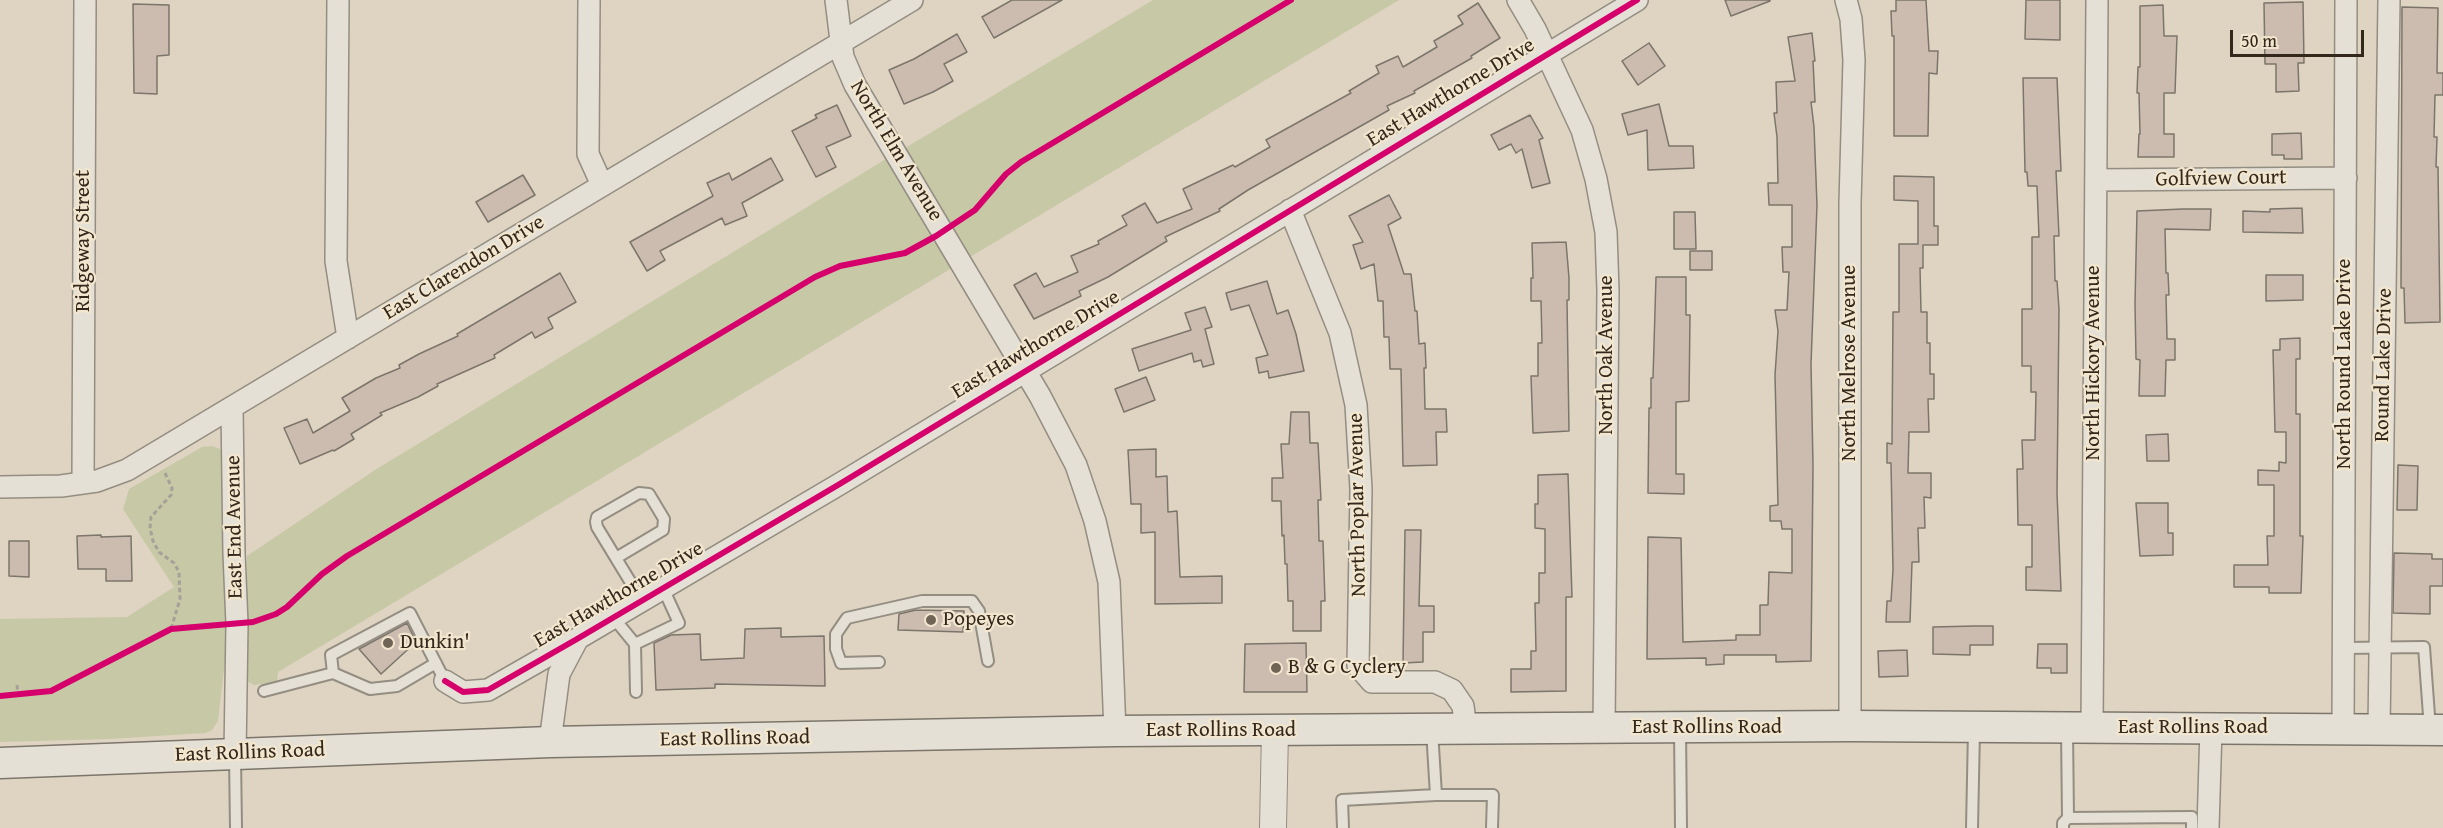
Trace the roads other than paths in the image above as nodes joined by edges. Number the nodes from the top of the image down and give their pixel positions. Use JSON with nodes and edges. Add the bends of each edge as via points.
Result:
{"nodes":[{"id":1,"x":85,"y":0,"type":"edge"},
{"id":2,"x":338,"y":0,"type":"edge"},
{"id":3,"x":589,"y":0,"type":"edge"},
{"id":4,"x":836,"y":0,"type":"edge"},
{"id":5,"x":912,"y":0,"type":"edge"},
{"id":6,"x":1518,"y":0,"type":"edge"},
{"id":7,"x":1637,"y":0,"type":"edge"},
{"id":8,"x":1846,"y":0,"type":"edge"},
{"id":9,"x":2097,"y":0,"type":"edge"},
{"id":10,"x":2346,"y":0,"type":"edge"},
{"id":11,"x":2389,"y":0,"type":"edge"},
{"id":12,"x":841,"y":42,"type":"junction"},
{"id":13,"x":1547,"y":53,"type":"junction"},
{"id":14,"x":2346,"y":177,"type":"junction"},
{"id":15,"x":2096,"y":180,"type":"junction"},
{"id":16,"x":602,"y":185,"type":"junction"},
{"id":17,"x":1290,"y":210,"type":"junction"},
{"id":18,"x":348,"y":338,"type":"junction"},
{"id":19,"x":1025,"y":371,"type":"junction"},
{"id":20,"x":232,"y":408,"type":"junction"},
{"id":21,"x":83,"y":483,"type":"junction"},
{"id":22,"x":0,"y":487,"type":"edge"},
{"id":23,"x":616,"y":558,"type":"junction"},
{"id":24,"x":663,"y":588,"type":"junction"},
{"id":25,"x":642,"y":601,"type":"junction"},
{"id":26,"x":614,"y":617,"type":"junction"},
{"id":27,"x":577,"y":639,"type":"junction"},
{"id":28,"x":635,"y":644,"type":"junction"},
{"id":29,"x":2344,"y":648,"type":"junction"},
{"id":30,"x":2380,"y":648,"type":"junction"},
{"id":31,"x":988,"y":661,"type":"dead end"},
{"id":32,"x":879,"y":662,"type":"dead end"},
{"id":33,"x":441,"y":672,"type":"junction"},
{"id":34,"x":333,"y":673,"type":"junction"},
{"id":35,"x":264,"y":691,"type":"dead end"},
{"id":36,"x":636,"y":692,"type":"dead end"},
{"id":37,"x":1850,"y":726,"type":"junction"},
{"id":38,"x":1974,"y":727,"type":"junction"},
{"id":39,"x":2079,"y":727,"type":"junction"},
{"id":40,"x":1604,"y":728,"type":"junction"},
{"id":41,"x":1680,"y":728,"type":"junction"},
{"id":42,"x":2211,"y":728,"type":"junction"},
{"id":43,"x":2343,"y":729,"type":"junction"},
{"id":44,"x":2379,"y":729,"type":"junction"},
{"id":45,"x":1432,"y":730,"type":"junction"},
{"id":46,"x":1466,"y":730,"type":"junction"},
{"id":47,"x":2437,"y":730,"type":"edge"},
{"id":48,"x":1116,"y":731,"type":"junction"},
{"id":49,"x":1275,"y":731,"type":"junction"},
{"id":50,"x":550,"y":742,"type":"junction"},
{"id":51,"x":235,"y":754,"type":"junction"},
{"id":52,"x":0,"y":763,"type":"edge"},
{"id":53,"x":1436,"y":795,"type":"junction"},
{"id":54,"x":2065,"y":823,"type":"edge"},
{"id":55,"x":236,"y":828,"type":"edge"},
{"id":56,"x":1274,"y":828,"type":"edge"},
{"id":57,"x":1343,"y":828,"type":"edge"},
{"id":58,"x":1492,"y":828,"type":"edge"},
{"id":59,"x":1682,"y":828,"type":"edge"},
{"id":60,"x":1972,"y":828,"type":"edge"},
{"id":61,"x":2192,"y":828,"type":"edge"},
{"id":62,"x":2208,"y":828,"type":"edge"}],
"edges":[{"from":1,"to":21,"type":"street","name":"Ridgeway Street"},
{"from":2,"to":18,"type":"street","via":[[336,261]]},
{"from":3,"to":16,"type":"street","via":[[588,154]]},
{"from":4,"to":12,"type":"street","name":"North Elm Avenue"},
{"from":5,"to":12,"type":"street","name":"East Clarendon Drive"},
{"from":6,"to":13,"type":"street","name":"North Oak Avenue"},
{"from":7,"to":13,"type":"street","name":"East Hawthorne Drive"},
{"from":8,"to":37,"type":"street","name":"North Melrose Avenue","via":[[1854,60],[1850,203]]},
{"from":9,"to":15,"type":"street","name":"North Hickory Avenue"},
{"from":10,"to":14,"type":"street","name":"North Round Lake Drive"},
{"from":11,"to":30,"type":"street","name":"Round Lake Drive"},
{"from":12,"to":16,"type":"street","name":"East Clarendon Drive"},
{"from":12,"to":19,"type":"street","name":"North Elm Avenue","via":[[855,85]]},
{"from":13,"to":17,"type":"street","name":"East Hawthorne Drive"},
{"from":13,"to":40,"type":"street","name":"North Oak Avenue","via":[[1582,130],[1606,232]]},
{"from":14,"to":15,"type":"street","name":"Golfview Court"},
{"from":14,"to":29,"type":"street","name":"North Round Lake Drive"},
{"from":15,"to":39,"type":"street","name":"North Hickory Avenue"},
{"from":16,"to":18,"type":"street","name":"East Clarendon Drive"},
{"from":17,"to":19,"type":"street","name":"East Hawthorne Drive"},
{"from":17,"to":46,"type":"street","name":"North Poplar Avenue","via":[[1340,333],[1356,405],[1361,489],[1358,666],[1372,682],[1435,682],[1452,690],[1463,706]]},
{"from":18,"to":20,"type":"street","name":"East Clarendon Drive"},
{"from":19,"to":24,"type":"street","name":"East Hawthorne Drive"},
{"from":19,"to":48,"type":"street","name":"North Elm Avenue","via":[[1076,465],[1095,521],[1109,582]]},
{"from":20,"to":21,"type":"street","name":"East Clarendon Drive","via":[[127,470]]},
{"from":20,"to":51,"type":"street","name":"East End Avenue","via":[[237,624]]},
{"from":21,"to":22,"type":"street","name":"East Clarendon Drive"},
{"from":23,"to":23,"type":"lane","via":[[597,527],[597,517],[639,493],[649,494],[664,519],[663,530]]},
{"from":23,"to":25,"type":"lane"},
{"from":24,"to":25,"type":"street","name":"East Hawthorne Drive"},
{"from":24,"to":28,"type":"lane","via":[[679,623]]},
{"from":25,"to":26,"type":"street","name":"East Hawthorne Drive"},
{"from":26,"to":27,"type":"street","name":"East Hawthorne Drive"},
{"from":26,"to":28,"type":"lane"},
{"from":27,"to":33,"type":"street","name":"East Hawthorne Drive","via":[[488,690],[463,692]]},
{"from":27,"to":50,"type":"street","via":[[559,674]]},
{"from":28,"to":36,"type":"lane"},
{"from":29,"to":30,"type":"lane"},
{"from":29,"to":43,"type":"street","name":"North Round Lake Drive"},
{"from":30,"to":44,"type":"street","name":"Round Lake Drive"},
{"from":30,"to":47,"type":"lane","via":[[2424,647]]},
{"from":31,"to":32,"type":"lane","via":[[979,611],[972,601],[922,601],[847,618],[836,634],[836,649],[842,663]]},
{"from":33,"to":34,"type":"lane","via":[[397,686],[370,689]]},
{"from":33,"to":34,"type":"lane","via":[[410,613],[331,655]]},
{"from":34,"to":35,"type":"lane"},
{"from":37,"to":38,"type":"main road","name":"East Rollins Road"},
{"from":37,"to":41,"type":"main road","name":"East Rollins Road"},
{"from":38,"to":39,"type":"main road","name":"East Rollins Road"},
{"from":38,"to":60,"type":"lane"},
{"from":39,"to":42,"type":"main road","name":"East Rollins Road"},
{"from":39,"to":54,"type":"lane"},
{"from":40,"to":41,"type":"main road","name":"East Rollins Road"},
{"from":40,"to":46,"type":"main road","name":"East Rollins Road"},
{"from":41,"to":59,"type":"lane"},
{"from":42,"to":43,"type":"main road","name":"East Rollins Road"},
{"from":42,"to":62,"type":"street"},
{"from":43,"to":44,"type":"main road","name":"East Rollins Road"},
{"from":44,"to":47,"type":"main road","name":"East Rollins Road"},
{"from":45,"to":46,"type":"main road","name":"East Rollins Road"},
{"from":45,"to":49,"type":"main road","name":"East Rollins Road"},
{"from":45,"to":53,"type":"lane"},
{"from":48,"to":49,"type":"main road","name":"East Rollins Road"},
{"from":48,"to":50,"type":"main road","name":"East Rollins Road"},
{"from":49,"to":56,"type":"street"},
{"from":50,"to":51,"type":"main road","name":"East Rollins Road"},
{"from":51,"to":52,"type":"main road","name":"East Rollins Road"},
{"from":51,"to":55,"type":"lane"},
{"from":53,"to":57,"type":"lane","via":[[1342,800]]},
{"from":53,"to":58,"type":"lane","via":[[1493,795]]},
{"from":54,"to":61,"type":"lane","via":[[2192,817]]}]}
